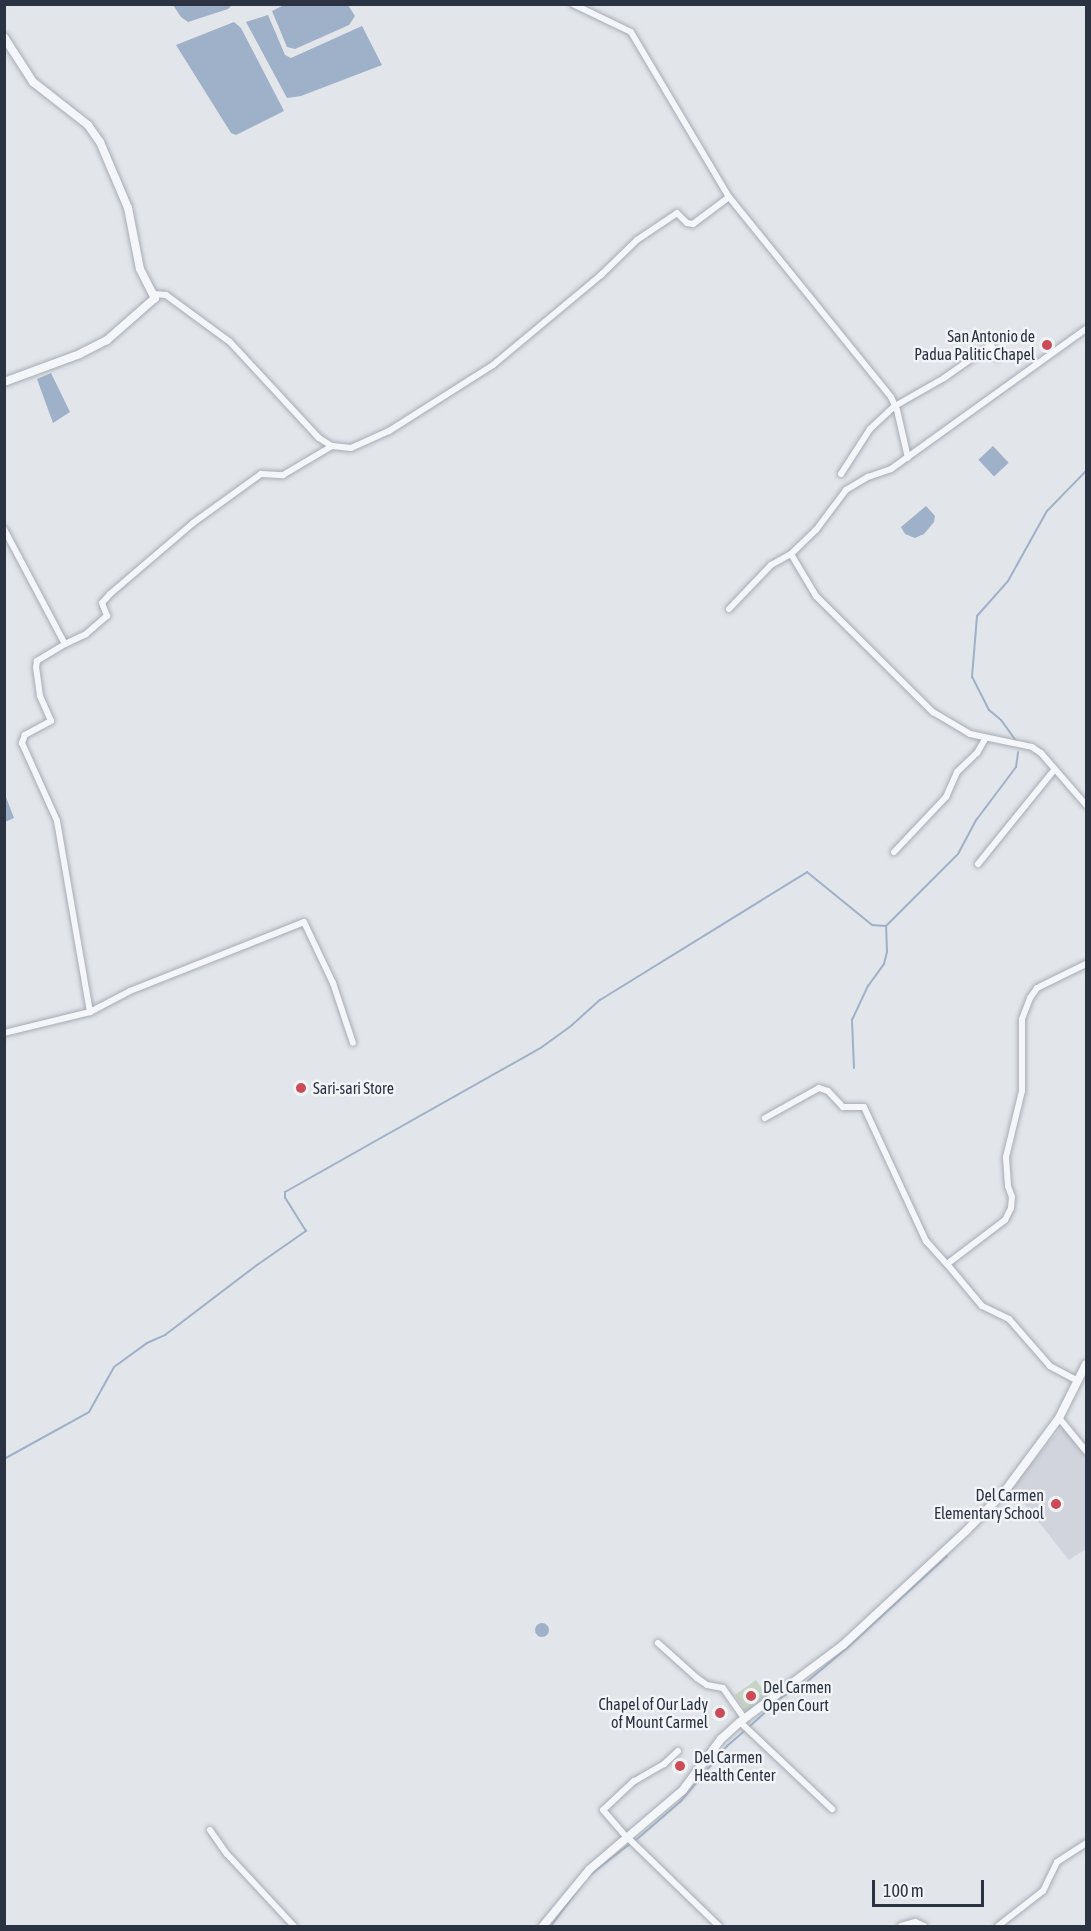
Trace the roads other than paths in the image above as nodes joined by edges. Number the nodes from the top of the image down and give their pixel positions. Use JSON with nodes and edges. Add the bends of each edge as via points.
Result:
{"nodes":[{"id":1,"x":573,"y":4,"type":"edge"},
{"id":2,"x":4,"y":37,"type":"edge"},
{"id":3,"x":729,"y":197,"type":"junction"},
{"id":4,"x":154,"y":294,"type":"junction"},
{"id":5,"x":1086,"y":329,"type":"edge"},
{"id":6,"x":998,"y":357,"type":"dead end"},
{"id":7,"x":4,"y":382,"type":"edge"},
{"id":8,"x":896,"y":408,"type":"junction"},
{"id":9,"x":332,"y":446,"type":"junction"},
{"id":10,"x":908,"y":458,"type":"junction"},
{"id":11,"x":841,"y":474,"type":"dead end"},
{"id":12,"x":4,"y":529,"type":"edge"},
{"id":13,"x":791,"y":554,"type":"junction"},
{"id":14,"x":729,"y":609,"type":"dead end"},
{"id":15,"x":65,"y":644,"type":"junction"},
{"id":16,"x":985,"y":739,"type":"junction"},
{"id":17,"x":1055,"y":769,"type":"junction"},
{"id":18,"x":1086,"y":805,"type":"edge"},
{"id":19,"x":894,"y":852,"type":"dead end"},
{"id":20,"x":978,"y":864,"type":"dead end"},
{"id":21,"x":1086,"y":964,"type":"edge"},
{"id":22,"x":90,"y":1012,"type":"junction"},
{"id":23,"x":4,"y":1033,"type":"edge"},
{"id":24,"x":353,"y":1043,"type":"dead end"},
{"id":25,"x":765,"y":1118,"type":"dead end"},
{"id":26,"x":947,"y":1264,"type":"junction"},
{"id":27,"x":1086,"y":1364,"type":"edge"},
{"id":28,"x":1078,"y":1381,"type":"junction"},
{"id":29,"x":1059,"y":1418,"type":"junction"},
{"id":30,"x":1086,"y":1451,"type":"edge"},
{"id":31,"x":658,"y":1642,"type":"dead end"},
{"id":32,"x":742,"y":1720,"type":"junction"},
{"id":33,"x":678,"y":1751,"type":"dead end"},
{"id":34,"x":832,"y":1809,"type":"dead end"},
{"id":35,"x":210,"y":1830,"type":"dead end"},
{"id":36,"x":626,"y":1836,"type":"junction"},
{"id":37,"x":1086,"y":1843,"type":"edge"},
{"id":38,"x":294,"y":1926,"type":"edge"},
{"id":39,"x":543,"y":1926,"type":"edge"},
{"id":40,"x":719,"y":1926,"type":"edge"},
{"id":41,"x":901,"y":1926,"type":"edge"},
{"id":42,"x":924,"y":1926,"type":"edge"},
{"id":43,"x":998,"y":1926,"type":"edge"}],
"edges":[{"from":1,"to":3,"type":"street","via":[[631,32]]},
{"from":2,"to":4,"type":"street","via":[[33,82],[88,125],[100,142],[126,202],[140,269]]},
{"from":3,"to":8,"type":"street","via":[[885,389]]},
{"from":3,"to":9,"type":"street","via":[[693,224],[677,213],[637,240],[601,275],[466,384],[389,431],[351,448]]},
{"from":4,"to":7,"type":"street","via":[[152,303],[107,340]]},
{"from":4,"to":9,"type":"street","via":[[166,295],[230,342],[319,438]]},
{"from":5,"to":10,"type":"street"},
{"from":6,"to":8,"type":"street","via":[[991,345]]},
{"from":8,"to":10,"type":"street"},
{"from":8,"to":11,"type":"street","via":[[870,429]]},
{"from":9,"to":15,"type":"street","via":[[283,475],[261,474],[193,523],[110,594],[102,603],[107,616],[86,634]]},
{"from":10,"to":13,"type":"street","via":[[846,490],[816,530]]},
{"from":12,"to":15,"type":"street"},
{"from":13,"to":14,"type":"street","via":[[771,565]]},
{"from":13,"to":16,"type":"street","via":[[816,596],[933,712]]},
{"from":15,"to":22,"type":"street","via":[[38,661],[40,696],[51,721],[25,735],[22,743],[57,821]]},
{"from":16,"to":17,"type":"street","via":[[1032,747]]},
{"from":16,"to":19,"type":"street","via":[[957,772],[946,797]]},
{"from":17,"to":18,"type":"street"},
{"from":17,"to":20,"type":"street"},
{"from":21,"to":26,"type":"street","via":[[1037,988],[1030,998],[1022,1019],[1022,1091],[1006,1157],[1011,1208],[1005,1220]]},
{"from":22,"to":23,"type":"street"},
{"from":22,"to":24,"type":"street","via":[[130,991],[304,922],[333,983]]},
{"from":25,"to":26,"type":"street","via":[[819,1088],[828,1091],[843,1107],[864,1107],[926,1241]]},
{"from":26,"to":28,"type":"street","via":[[982,1306],[1009,1319],[1050,1366]]},
{"from":27,"to":28,"type":"street"},
{"from":28,"to":29,"type":"street"},
{"from":29,"to":30,"type":"street"},
{"from":29,"to":32,"type":"street","via":[[1005,1491],[946,1551],[843,1645]]},
{"from":31,"to":32,"type":"street","via":[[697,1678],[723,1688]]},
{"from":32,"to":34,"type":"street"},
{"from":32,"to":36,"type":"street","via":[[721,1739],[683,1790]]},
{"from":33,"to":36,"type":"street","via":[[634,1781],[603,1810]]},
{"from":35,"to":38,"type":"street","via":[[227,1854]]},
{"from":36,"to":39,"type":"street","via":[[590,1869]]},
{"from":36,"to":40,"type":"street"},
{"from":37,"to":43,"type":"street","via":[[1057,1862],[1043,1891]]},
{"from":41,"to":42,"type":"street","via":[[915,1922]]}]}
